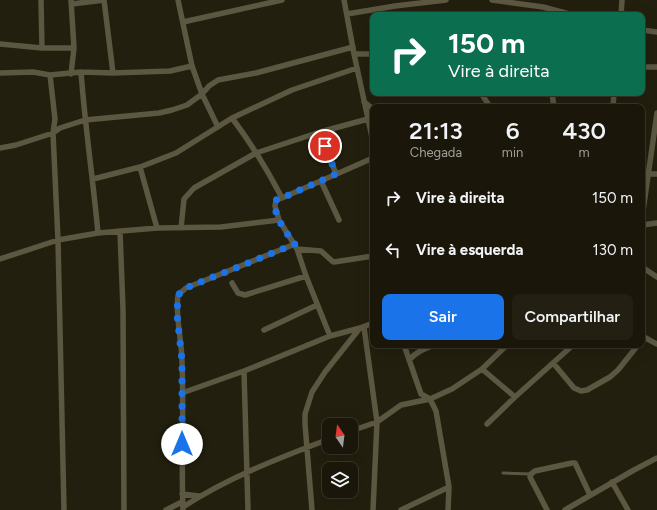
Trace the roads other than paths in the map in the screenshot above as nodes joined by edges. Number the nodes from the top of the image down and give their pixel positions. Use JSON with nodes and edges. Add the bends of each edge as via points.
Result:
{"nodes":[{"id":1,"x":41,"y":0,"type":"edge"},
{"id":2,"x":104,"y":0,"type":"edge"},
{"id":3,"x":178,"y":0,"type":"edge"},
{"id":4,"x":282,"y":0,"type":"edge"},
{"id":5,"x":344,"y":0,"type":"edge"},
{"id":6,"x":446,"y":0,"type":"edge"},
{"id":7,"x":492,"y":0,"type":"edge"},
{"id":8,"x":622,"y":0,"type":"edge"},
{"id":9,"x":72,"y":2,"type":"edge"},
{"id":10,"x":394,"y":3,"type":"edge"},
{"id":11,"x":561,"y":12,"type":"edge"},
{"id":12,"x":621,"y":12,"type":"edge"},
{"id":13,"x":347,"y":14,"type":"junction"},
{"id":14,"x":183,"y":22,"type":"junction"},
{"id":15,"x":645,"y":30,"type":"edge"},
{"id":16,"x":657,"y":32,"type":"edge"},
{"id":17,"x":0,"y":44,"type":"edge"},
{"id":18,"x":353,"y":47,"type":"junction"},
{"id":19,"x":42,"y":48,"type":"junction"},
{"id":20,"x":74,"y":48,"type":"junction"},
{"id":21,"x":354,"y":54,"type":"junction"},
{"id":22,"x":370,"y":54,"type":"edge"},
{"id":23,"x":192,"y":66,"type":"junction"},
{"id":24,"x":645,"y":67,"type":"edge"},
{"id":25,"x":657,"y":67,"type":"edge"},
{"id":26,"x":357,"y":68,"type":"junction"},
{"id":27,"x":81,"y":72,"type":"junction"},
{"id":28,"x":0,"y":73,"type":"edge"},
{"id":29,"x":113,"y":73,"type":"junction"},
{"id":30,"x":71,"y":74,"type":"junction"},
{"id":31,"x":50,"y":75,"type":"junction"},
{"id":32,"x":202,"y":94,"type":"junction"},
{"id":33,"x":364,"y":102,"type":"junction"},
{"id":34,"x":370,"y":107,"type":"edge"},
{"id":35,"x":657,"y":113,"type":"edge"},
{"id":36,"x":232,"y":118,"type":"junction"},
{"id":37,"x":368,"y":119,"type":"junction"},
{"id":38,"x":85,"y":120,"type":"junction"},
{"id":39,"x":218,"y":127,"type":"junction"},
{"id":40,"x":370,"y":128,"type":"edge"},
{"id":41,"x":320,"y":132,"type":"junction"},
{"id":42,"x":53,"y":133,"type":"junction"},
{"id":43,"x":0,"y":148,"type":"edge"},
{"id":44,"x":256,"y":153,"type":"junction"},
{"id":45,"x":370,"y":159,"type":"edge"},
{"id":46,"x":140,"y":167,"type":"junction"},
{"id":47,"x":336,"y":174,"type":"junction"},
{"id":48,"x":645,"y":174,"type":"edge"},
{"id":49,"x":649,"y":174,"type":"junction"},
{"id":50,"x":657,"y":174,"type":"edge"},
{"id":51,"x":93,"y":179,"type":"junction"},
{"id":52,"x":321,"y":181,"type":"junction"},
{"id":53,"x":282,"y":198,"type":"junction"},
{"id":54,"x":645,"y":199,"type":"edge"},
{"id":55,"x":279,"y":220,"type":"junction"},
{"id":56,"x":339,"y":220,"type":"dead end"},
{"id":57,"x":657,"y":223,"type":"edge"},
{"id":58,"x":645,"y":224,"type":"edge"},
{"id":59,"x":157,"y":228,"type":"junction"},
{"id":60,"x":181,"y":228,"type":"junction"},
{"id":61,"x":120,"y":231,"type":"junction"},
{"id":62,"x":98,"y":233,"type":"junction"},
{"id":63,"x":58,"y":240,"type":"junction"},
{"id":64,"x":296,"y":247,"type":"junction"},
{"id":65,"x":370,"y":256,"type":"edge"},
{"id":66,"x":0,"y":259,"type":"edge"},
{"id":67,"x":645,"y":269,"type":"edge"},
{"id":68,"x":306,"y":276,"type":"junction"},
{"id":69,"x":657,"y":277,"type":"edge"},
{"id":70,"x":232,"y":283,"type":"dead end"},
{"id":71,"x":317,"y":305,"type":"junction"},
{"id":72,"x":370,"y":324,"type":"edge"},
{"id":73,"x":362,"y":328,"type":"junction"},
{"id":74,"x":264,"y":330,"type":"dead end"},
{"id":75,"x":330,"y":336,"type":"junction"},
{"id":76,"x":645,"y":339,"type":"edge"},
{"id":77,"x":657,"y":344,"type":"edge"},
{"id":78,"x":405,"y":348,"type":"edge"},
{"id":79,"x":426,"y":348,"type":"edge"},
{"id":80,"x":504,"y":348,"type":"edge"},
{"id":81,"x":571,"y":348,"type":"edge"},
{"id":82,"x":636,"y":348,"type":"edge"},
{"id":83,"x":409,"y":360,"type":"junction"},
{"id":84,"x":554,"y":364,"type":"junction"},
{"id":85,"x":482,"y":369,"type":"junction"},
{"id":86,"x":244,"y":371,"type":"junction"},
{"id":87,"x":182,"y":393,"type":"junction"},
{"id":88,"x":515,"y":397,"type":"junction"},
{"id":89,"x":430,"y":399,"type":"junction"},
{"id":90,"x":377,"y":422,"type":"junction"},
{"id":91,"x":488,"y":424,"type":"dead end"},
{"id":92,"x":358,"y":429,"type":"edge"},
{"id":93,"x":322,"y":442,"type":"edge"},
{"id":94,"x":306,"y":448,"type":"junction"},
{"id":95,"x":657,"y":458,"type":"edge"},
{"id":96,"x":248,"y":473,"type":"junction"},
{"id":97,"x":503,"y":473,"type":"dead end"},
{"id":98,"x":531,"y":474,"type":"junction"},
{"id":99,"x":612,"y":482,"type":"junction"},
{"id":100,"x":449,"y":487,"type":"junction"},
{"id":101,"x":182,"y":494,"type":"junction"},
{"id":102,"x":590,"y":495,"type":"junction"},
{"id":103,"x":199,"y":496,"type":"junction"},
{"id":104,"x":183,"y":506,"type":"edge"},
{"id":105,"x":64,"y":510,"type":"edge"},
{"id":106,"x":124,"y":510,"type":"edge"},
{"id":107,"x":166,"y":510,"type":"edge"},
{"id":108,"x":248,"y":510,"type":"edge"},
{"id":109,"x":312,"y":510,"type":"edge"},
{"id":110,"x":373,"y":510,"type":"edge"},
{"id":111,"x":401,"y":510,"type":"edge"},
{"id":112,"x":448,"y":510,"type":"edge"},
{"id":113,"x":547,"y":510,"type":"edge"},
{"id":114,"x":565,"y":510,"type":"edge"},
{"id":115,"x":628,"y":510,"type":"edge"}],
"edges":[{"from":1,"to":19,"type":"street"},
{"from":2,"to":9,"type":"street"},
{"from":2,"to":29,"type":"street"},
{"from":3,"to":14,"type":"street"},
{"from":4,"to":14,"type":"street"},
{"from":5,"to":13,"type":"street"},
{"from":6,"to":10,"type":"street"},
{"from":7,"to":11,"type":"street"},
{"from":8,"to":12,"type":"street"},
{"from":9,"to":20,"type":"street"},
{"from":10,"to":13,"type":"street"},
{"from":13,"to":18,"type":"street"},
{"from":14,"to":23,"type":"street"},
{"from":15,"to":16,"type":"street"},
{"from":17,"to":19,"type":"street"},
{"from":18,"to":21,"type":"street"},
{"from":18,"to":32,"type":"street","via":[[256,73],[218,80]]},
{"from":19,"to":20,"type":"street"},
{"from":20,"to":30,"type":"street"},
{"from":21,"to":22,"type":"street"},
{"from":21,"to":26,"type":"street"},
{"from":23,"to":29,"type":"street","via":[[170,71]]},
{"from":23,"to":32,"type":"street"},
{"from":24,"to":25,"type":"street"},
{"from":26,"to":33,"type":"street"},
{"from":26,"to":36,"type":"street","via":[[292,90]]},
{"from":27,"to":29,"type":"street"},
{"from":27,"to":30,"type":"street"},
{"from":27,"to":38,"type":"street"},
{"from":28,"to":31,"type":"street","via":[[33,72]]},
{"from":30,"to":31,"type":"street"},
{"from":31,"to":42,"type":"street","via":[[55,118]]},
{"from":32,"to":38,"type":"street","via":[[187,105],[159,113]]},
{"from":32,"to":39,"type":"street"},
{"from":33,"to":34,"type":"street"},
{"from":33,"to":37,"type":"street"},
{"from":35,"to":49,"type":"street"},
{"from":36,"to":39,"type":"street"},
{"from":36,"to":44,"type":"street"},
{"from":37,"to":40,"type":"street"},
{"from":37,"to":41,"type":"street"},
{"from":38,"to":42,"type":"street"},
{"from":38,"to":51,"type":"street"},
{"from":39,"to":46,"type":"street","via":[[176,153]]},
{"from":41,"to":44,"type":"street"},
{"from":41,"to":47,"type":"street"},
{"from":42,"to":43,"type":"street"},
{"from":42,"to":63,"type":"street"},
{"from":44,"to":53,"type":"street"},
{"from":44,"to":60,"type":"street","via":[[188,193],[184,199]]},
{"from":45,"to":47,"type":"street"},
{"from":46,"to":51,"type":"street"},
{"from":46,"to":59,"type":"street"},
{"from":47,"to":52,"type":"street"},
{"from":48,"to":49,"type":"street"},
{"from":49,"to":50,"type":"street"},
{"from":49,"to":54,"type":"street"},
{"from":51,"to":62,"type":"street"},
{"from":52,"to":53,"type":"street"},
{"from":52,"to":56,"type":"street"},
{"from":53,"to":55,"type":"street","via":[[276,200],[275,204]]},
{"from":55,"to":60,"type":"street","via":[[221,227]]},
{"from":55,"to":64,"type":"street"},
{"from":57,"to":58,"type":"street"},
{"from":59,"to":60,"type":"street"},
{"from":59,"to":61,"type":"street"},
{"from":61,"to":62,"type":"street"},
{"from":61,"to":106,"type":"street"},
{"from":62,"to":63,"type":"street"},
{"from":63,"to":66,"type":"street"},
{"from":63,"to":105,"type":"street"},
{"from":64,"to":65,"type":"street","via":[[322,251],[334,262]]},
{"from":64,"to":68,"type":"street"},
{"from":64,"to":87,"type":"street","via":[[186,288],[178,295]]},
{"from":67,"to":69,"type":"street"},
{"from":68,"to":70,"type":"street","via":[[245,295],[238,293]]},
{"from":68,"to":71,"type":"street"},
{"from":71,"to":74,"type":"street"},
{"from":71,"to":75,"type":"street"},
{"from":72,"to":73,"type":"street"},
{"from":73,"to":75,"type":"street"},
{"from":73,"to":90,"type":"street"},
{"from":73,"to":94,"type":"street","via":[[325,372],[312,392],[305,414]]},
{"from":75,"to":86,"type":"street"},
{"from":76,"to":77,"type":"street"},
{"from":78,"to":83,"type":"street"},
{"from":79,"to":83,"type":"street"},
{"from":80,"to":85,"type":"street"},
{"from":81,"to":84,"type":"street"},
{"from":82,"to":84,"type":"street","via":[[610,377],[587,390],[574,388]]},
{"from":83,"to":89,"type":"street","via":[[421,394]]},
{"from":84,"to":88,"type":"street"},
{"from":85,"to":88,"type":"street"},
{"from":85,"to":89,"type":"street","via":[[452,389]]},
{"from":86,"to":87,"type":"street"},
{"from":86,"to":96,"type":"street"},
{"from":87,"to":101,"type":"street"},
{"from":88,"to":91,"type":"street"},
{"from":89,"to":90,"type":"street","via":[[401,406]]},
{"from":89,"to":100,"type":"street","via":[[436,410]]},
{"from":90,"to":92,"type":"street"},
{"from":90,"to":110,"type":"street"},
{"from":93,"to":94,"type":"street"},
{"from":94,"to":96,"type":"street"},
{"from":94,"to":109,"type":"street"},
{"from":95,"to":99,"type":"street"},
{"from":96,"to":103,"type":"street"},
{"from":96,"to":108,"type":"street"},
{"from":97,"to":98,"type":"lane"},
{"from":98,"to":102,"type":"street","via":[[575,463]]},
{"from":98,"to":113,"type":"street","via":[[531,481]]},
{"from":99,"to":102,"type":"street"},
{"from":99,"to":115,"type":"street"},
{"from":100,"to":111,"type":"street"},
{"from":100,"to":112,"type":"street"},
{"from":101,"to":103,"type":"street"},
{"from":101,"to":104,"type":"street"},
{"from":102,"to":114,"type":"street"},
{"from":103,"to":104,"type":"street"},
{"from":104,"to":107,"type":"street"}]}
